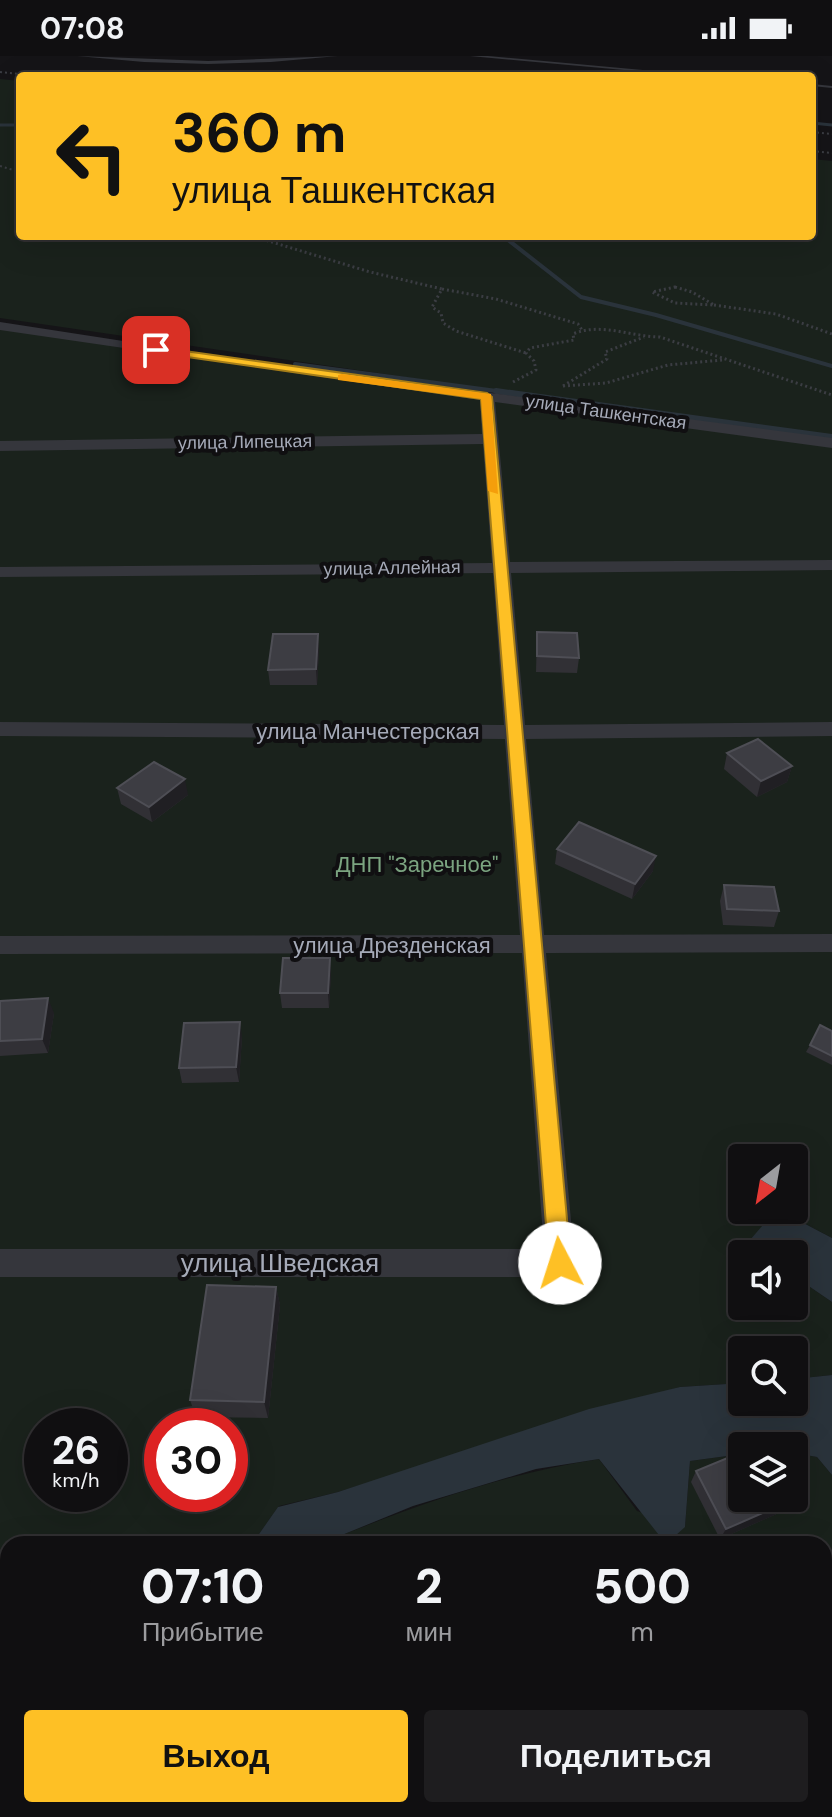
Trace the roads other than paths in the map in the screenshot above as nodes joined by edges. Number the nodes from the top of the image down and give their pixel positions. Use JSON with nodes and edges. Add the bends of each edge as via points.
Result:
{"nodes":[{"id":1,"x":79,"y":56,"type":"edge"},
{"id":2,"x":336,"y":56,"type":"edge"},
{"id":3,"x":472,"y":56,"type":"edge"},
{"id":4,"x":639,"y":56,"type":"edge"},
{"id":5,"x":631,"y":70,"type":"junction"},
{"id":6,"x":656,"y":72,"type":"edge"},
{"id":7,"x":0,"y":326,"type":"edge"},
{"id":8,"x":487,"y":397,"type":"junction"},
{"id":9,"x":490,"y":439,"type":"junction"},
{"id":10,"x":832,"y":443,"type":"edge"},
{"id":11,"x":0,"y":446,"type":"edge"},
{"id":12,"x":832,"y":565,"type":"edge"},
{"id":13,"x":500,"y":567,"type":"junction"},
{"id":14,"x":0,"y":572,"type":"edge"},
{"id":15,"x":0,"y":729,"type":"edge"},
{"id":16,"x":832,"y":729,"type":"edge"},
{"id":17,"x":515,"y":732,"type":"junction"},
{"id":18,"x":832,"y":943,"type":"edge"},
{"id":19,"x":0,"y":945,"type":"edge"},
{"id":20,"x":531,"y":945,"type":"junction"},
{"id":21,"x":0,"y":1263,"type":"edge"}],
"edges":[{"from":1,"to":2,"type":"lane","via":[[230,64]]},
{"from":3,"to":5,"type":"lane"},
{"from":4,"to":5,"type":"lane"},
{"from":5,"to":6,"type":"lane"},
{"from":7,"to":8,"type":"street","name":"улица Ташкентская"},
{"from":8,"to":9,"type":"street"},
{"from":8,"to":10,"type":"street","name":"улица Ташкентская"},
{"from":9,"to":11,"type":"street","name":"улица Липецкая"},
{"from":9,"to":13,"type":"street"},
{"from":12,"to":13,"type":"street","name":"улица Аллейная"},
{"from":13,"to":14,"type":"street","name":"улица Аллейная"},
{"from":13,"to":17,"type":"street"},
{"from":15,"to":17,"type":"street","name":"улица Манчестерская"},
{"from":16,"to":17,"type":"street","name":"улица Манчестерская"},
{"from":17,"to":20,"type":"street"},
{"from":18,"to":20,"type":"street","name":"улица Дрезденская"},
{"from":19,"to":20,"type":"street","name":"улица Дрезденская"},
{"from":20,"to":21,"type":"street","name":"улица Шведская","via":[[560,1263]]}]}
